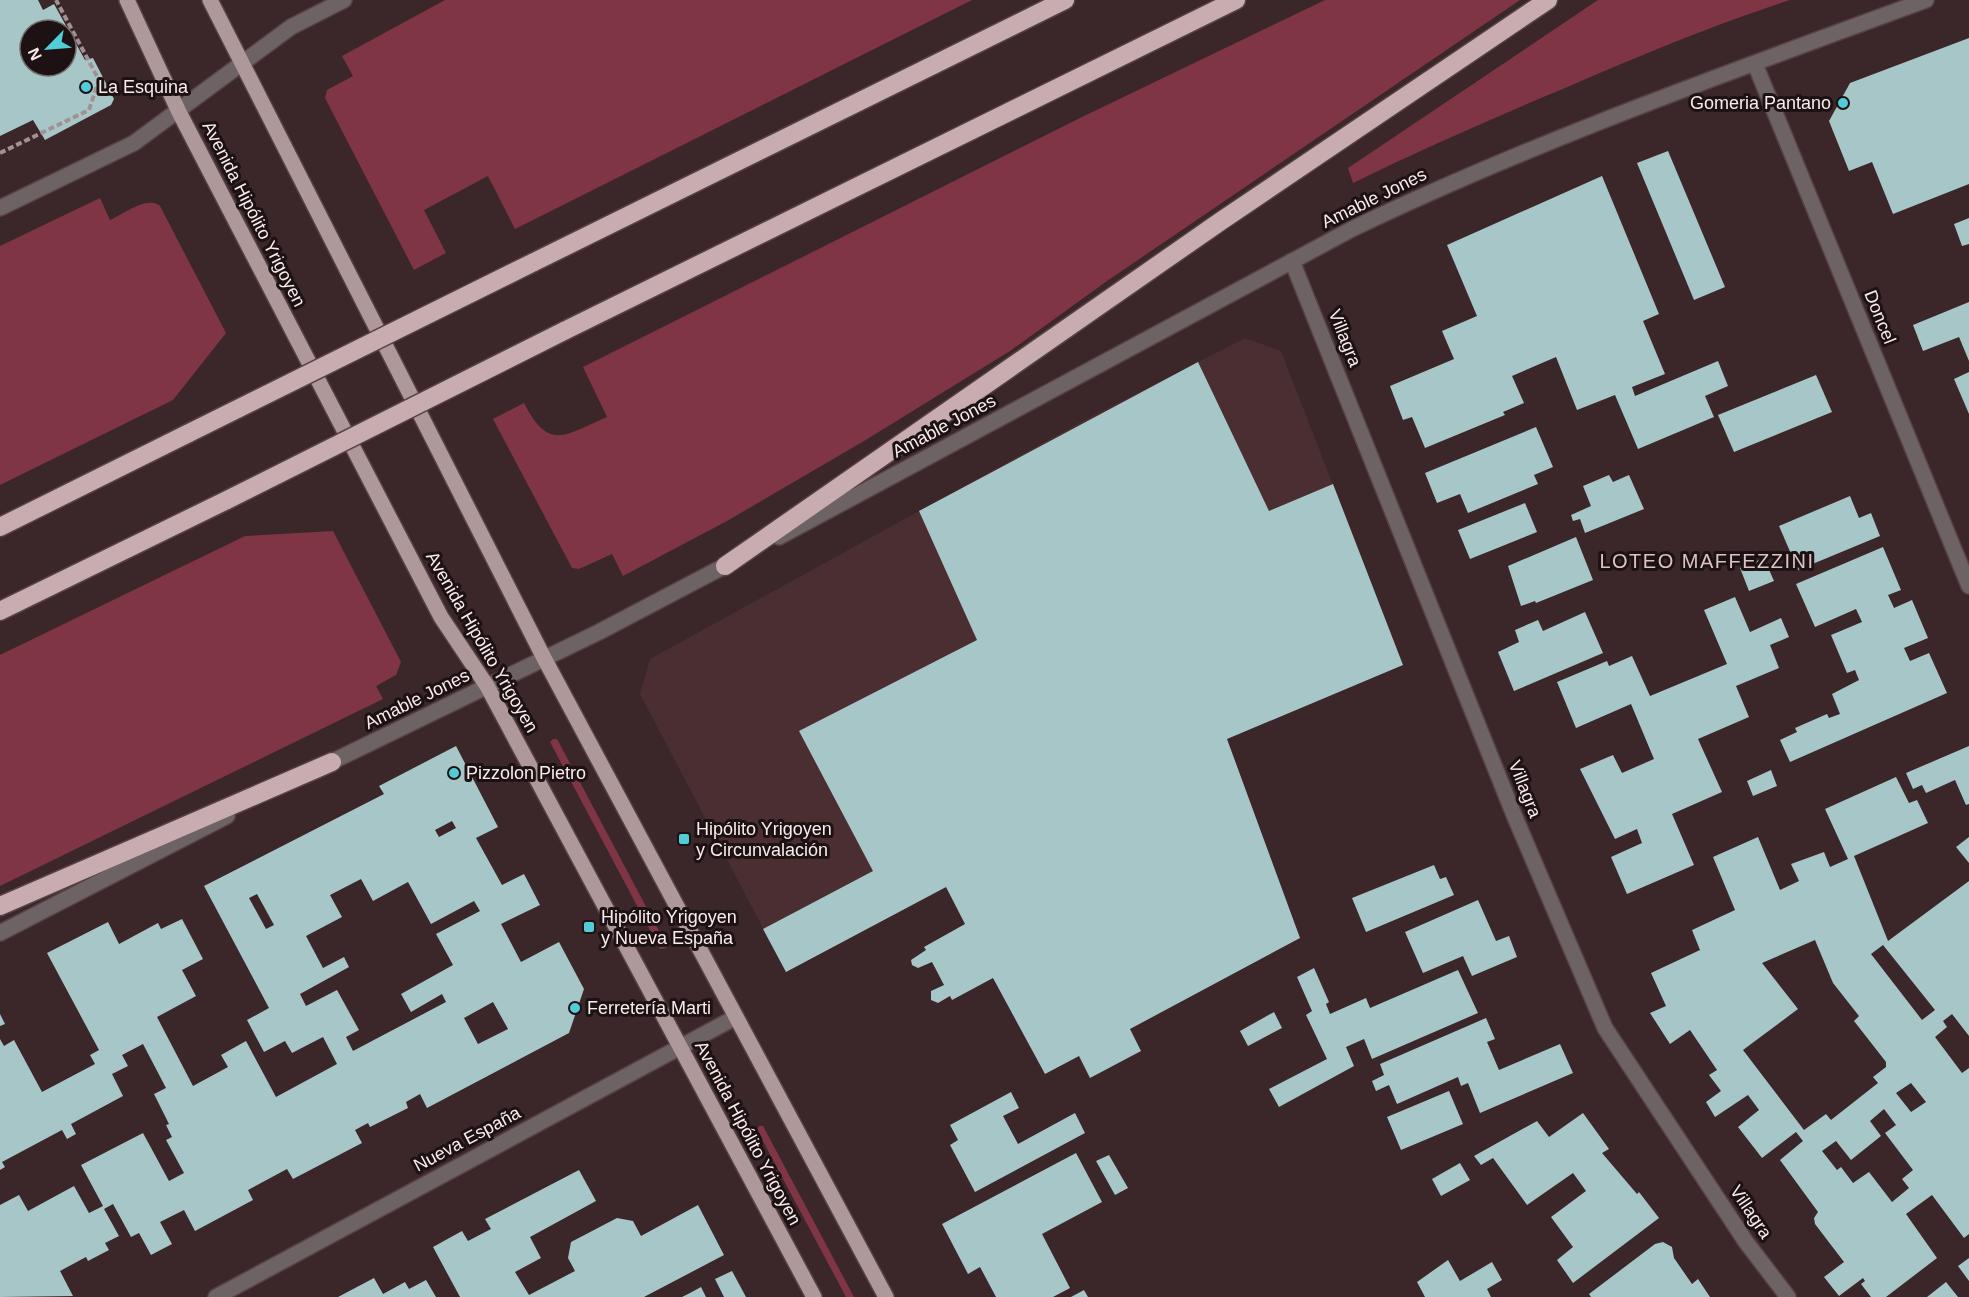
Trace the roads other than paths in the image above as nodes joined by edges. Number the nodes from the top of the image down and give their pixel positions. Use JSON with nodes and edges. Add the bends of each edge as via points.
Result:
{"nodes":[{"id":1,"x":127,"y":0,"type":"edge"},
{"id":2,"x":210,"y":0,"type":"edge"},
{"id":3,"x":344,"y":0,"type":"edge"},
{"id":4,"x":1065,"y":0,"type":"edge"},
{"id":5,"x":1236,"y":0,"type":"edge"},
{"id":6,"x":1548,"y":0,"type":"edge"},
{"id":7,"x":1926,"y":0,"type":"edge"},
{"id":8,"x":241,"y":64,"type":"junction"},
{"id":9,"x":1755,"y":64,"type":"junction"},
{"id":10,"x":178,"y":111,"type":"junction"},
{"id":11,"x":0,"y":208,"type":"edge"},
{"id":12,"x":1293,"y":261,"type":"junction"},
{"id":13,"x":0,"y":527,"type":"edge"},
{"id":14,"x":725,"y":566,"type":"junction"},
{"id":15,"x":1969,"y":586,"type":"edge"},
{"id":16,"x":0,"y":611,"type":"edge"},
{"id":17,"x":544,"y":658,"type":"junction"},
{"id":18,"x":487,"y":686,"type":"junction"},
{"id":19,"x":332,"y":762,"type":"junction"},
{"id":20,"x":0,"y":906,"type":"edge"},
{"id":21,"x":0,"y":933,"type":"edge"},
{"id":22,"x":736,"y":1017,"type":"junction"},
{"id":23,"x":680,"y":1047,"type":"junction"},
{"id":24,"x":216,"y":1297,"type":"edge"},
{"id":25,"x":814,"y":1297,"type":"edge"},
{"id":26,"x":885,"y":1297,"type":"edge"},
{"id":27,"x":1788,"y":1297,"type":"edge"}],
"edges":[{"from":1,"to":10,"type":"main road","name":"Avenida Hipólito Yrigoyen"},
{"from":2,"to":8,"type":"main road"},
{"from":3,"to":8,"type":"street","via":[[291,27]]},
{"from":4,"to":13,"type":"highway","bridge":true},
{"from":5,"to":16,"type":"highway","bridge":true},
{"from":6,"to":14,"type":"highway","via":[[1221,221]]},
{"from":7,"to":9,"type":"street","name":"Amable Jones"},
{"from":8,"to":10,"type":"street"},
{"from":8,"to":17,"type":"main road"},
{"from":9,"to":12,"type":"street","name":"Amable Jones","via":[[1442,187]]},
{"from":9,"to":15,"type":"street","name":"Doncel"},
{"from":10,"to":11,"type":"street","via":[[134,143]]},
{"from":10,"to":18,"type":"main road","name":"Avenida Hipólito Yrigoyen","via":[[441,617]]},
{"from":12,"to":14,"type":"street","name":"Amable Jones"},
{"from":12,"to":27,"type":"street","name":"Villagra","via":[[1514,815],[1605,1028],[1746,1242]]},
{"from":14,"to":17,"type":"street","name":"Amable Jones"},
{"from":17,"to":18,"type":"street","name":"Amable Jones"},
{"from":17,"to":22,"type":"main road"},
{"from":18,"to":19,"type":"street","name":"Amable Jones"},
{"from":18,"to":23,"type":"main road","name":"Avenida Hipólito Yrigoyen"},
{"from":19,"to":20,"type":"highway"},
{"from":19,"to":21,"type":"street","name":"Amable Jones"},
{"from":22,"to":23,"type":"street","name":"Nueva España"},
{"from":22,"to":26,"type":"main road"},
{"from":23,"to":24,"type":"street","name":"Nueva España"},
{"from":23,"to":25,"type":"main road","name":"Avenida Hipólito Yrigoyen"}]}
